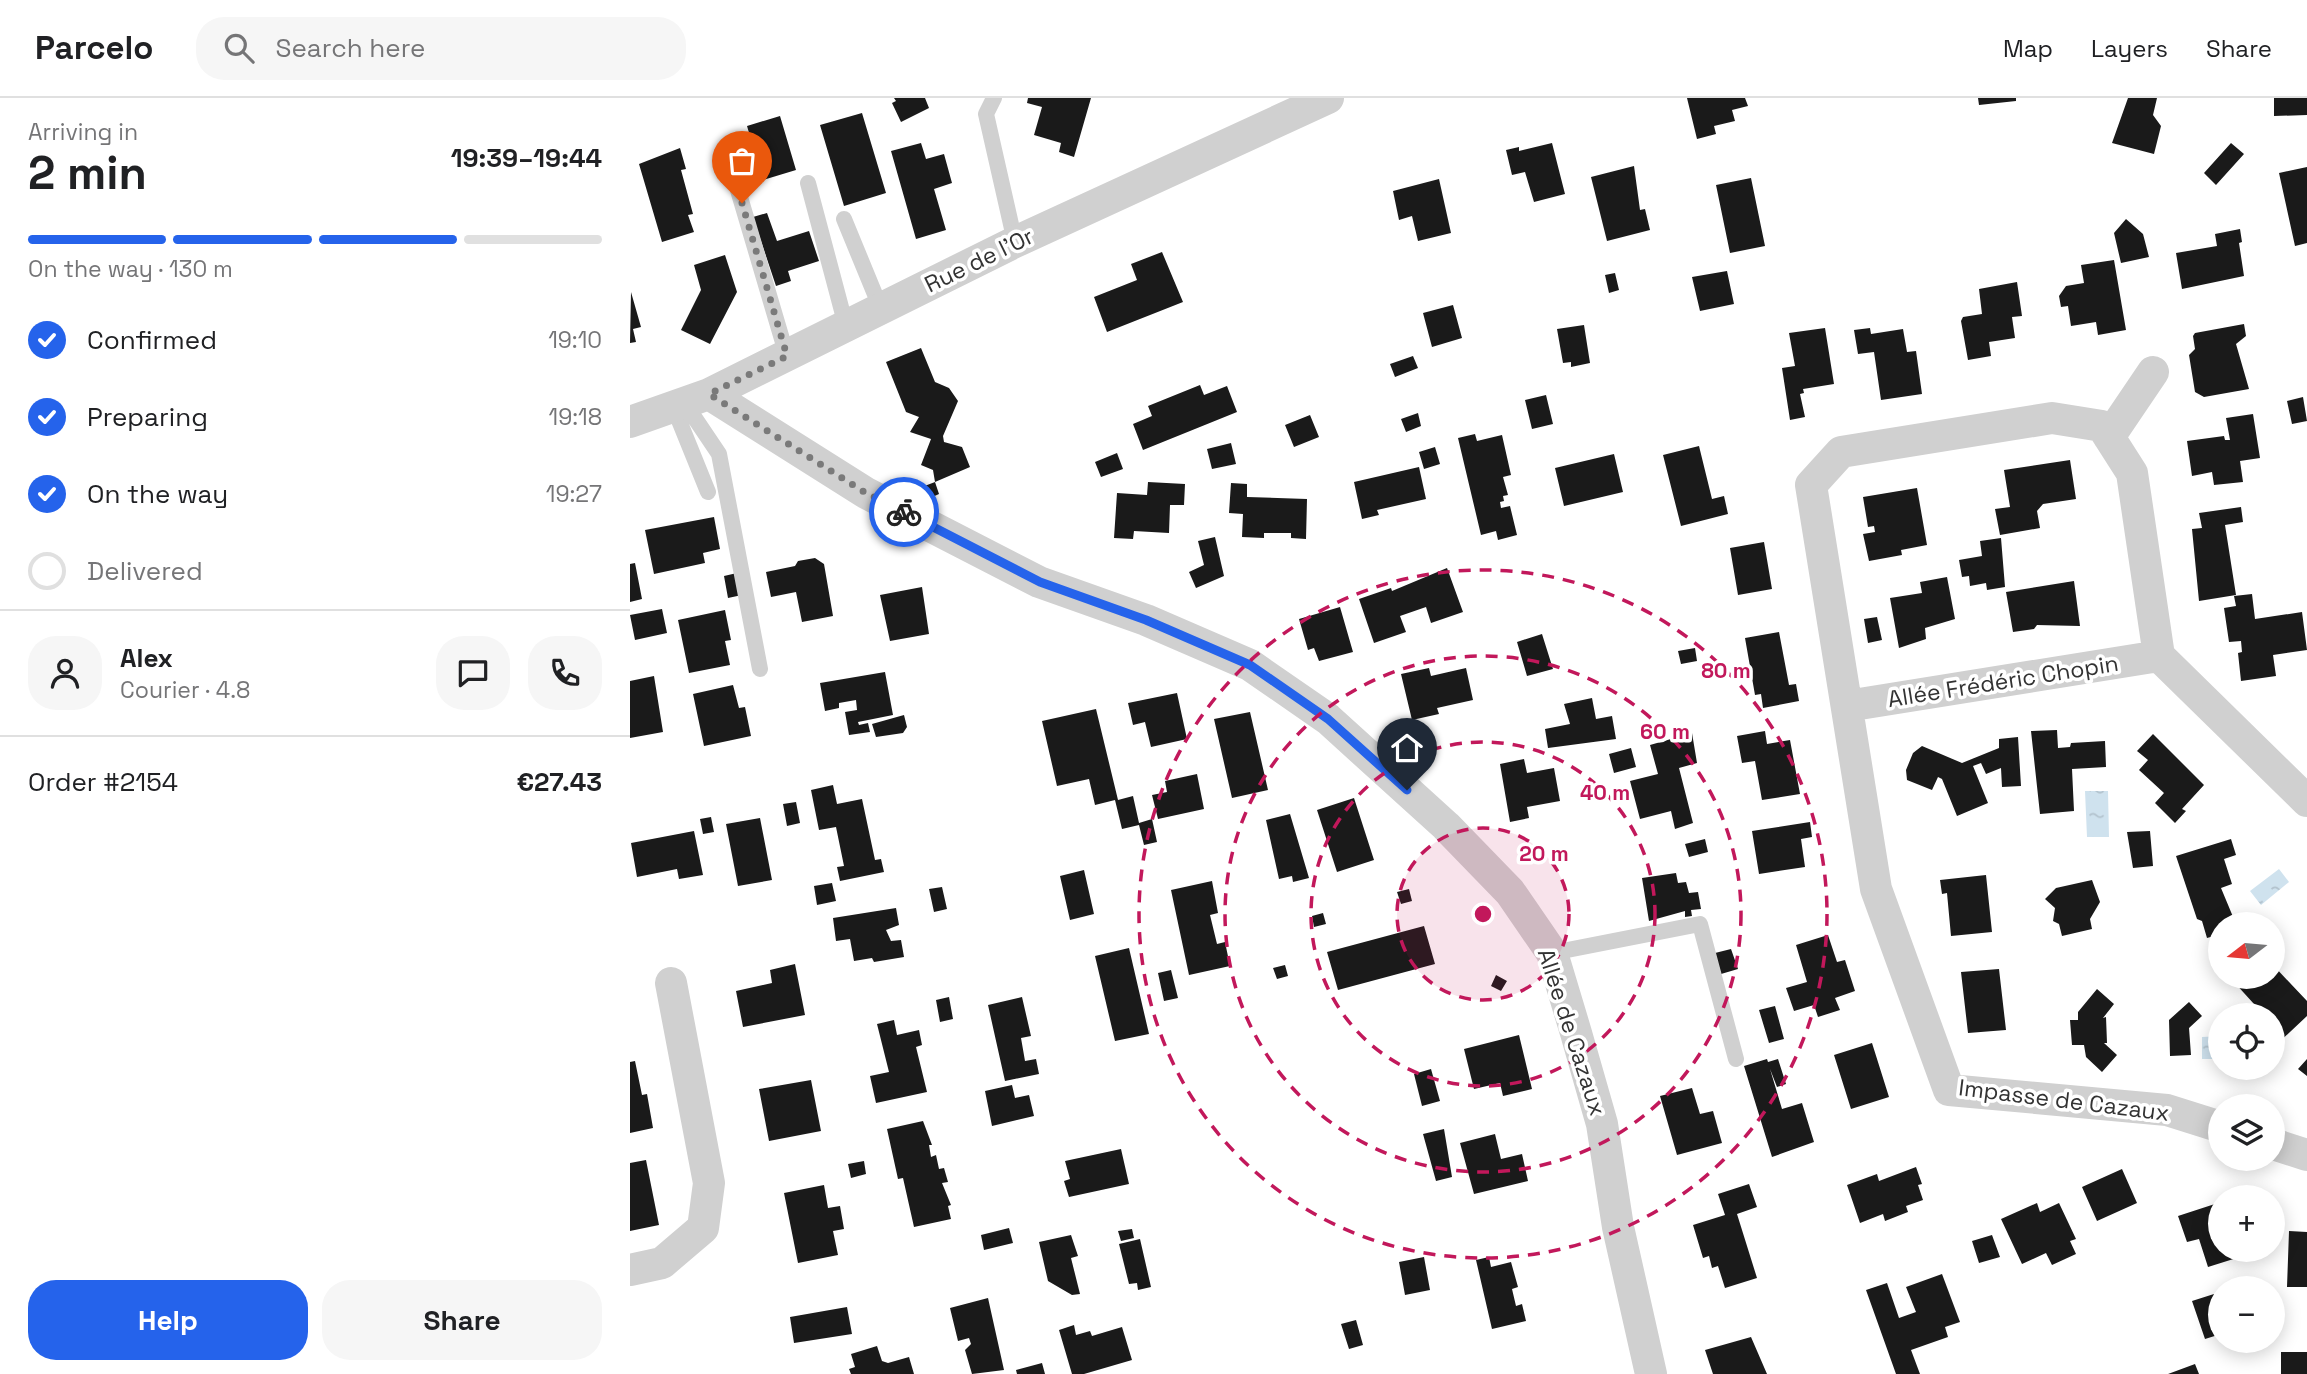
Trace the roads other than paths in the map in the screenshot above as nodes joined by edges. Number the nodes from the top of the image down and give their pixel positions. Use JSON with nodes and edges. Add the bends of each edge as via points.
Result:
{"nodes":[{"id":1,"x":994,"y":98,"type":"edge"},
{"id":2,"x":1328,"y":98,"type":"edge"},
{"id":3,"x":727,"y":152,"type":"dead end"},
{"id":4,"x":808,"y":183,"type":"dead end"},
{"id":5,"x":844,"y":219,"type":"dead end"},
{"id":6,"x":1015,"y":242,"type":"junction"},
{"id":7,"x":881,"y":309,"type":"junction"},
{"id":8,"x":846,"y":326,"type":"junction"},
{"id":9,"x":787,"y":356,"type":"junction"},
{"id":10,"x":2153,"y":372,"type":"dead end"},
{"id":11,"x":690,"y":402,"type":"junction"},
{"id":12,"x":630,"y":422,"type":"edge"},
{"id":13,"x":2109,"y":437,"type":"junction"},
{"id":14,"x":708,"y":492,"type":"dead end"},
{"id":15,"x":2159,"y":656,"type":"junction"},
{"id":16,"x":760,"y":669,"type":"dead end"},
{"id":17,"x":1847,"y":706,"type":"junction"},
{"id":18,"x":2307,"y":801,"type":"edge"},
{"id":19,"x":1552,"y":953,"type":"junction"},
{"id":20,"x":671,"y":983,"type":"dead end"},
{"id":21,"x":1736,"y":1059,"type":"dead end"},
{"id":22,"x":2208,"y":1123,"type":"edge"},
{"id":23,"x":2285,"y":1148,"type":"edge"},
{"id":24,"x":2307,"y":1155,"type":"edge"},
{"id":25,"x":630,"y":1270,"type":"edge"},
{"id":26,"x":1651,"y":1374,"type":"edge"}],
"edges":[{"from":1,"to":6,"type":"lane","via":[[986,114]]},
{"from":2,"to":6,"type":"street","name":"Rue de l'Or"},
{"from":3,"to":9,"type":"lane"},
{"from":4,"to":8,"type":"lane"},
{"from":5,"to":7,"type":"lane"},
{"from":6,"to":7,"type":"street","name":"Rue de l'Or"},
{"from":7,"to":8,"type":"street","name":"Rue de l'Or"},
{"from":8,"to":9,"type":"street","name":"Rue de l'Or"},
{"from":9,"to":11,"type":"street","name":"Rue de l'Or"},
{"from":10,"to":13,"type":"street"},
{"from":11,"to":12,"type":"street","name":"Rue de l'Or"},
{"from":11,"to":14,"type":"lane"},
{"from":11,"to":16,"type":"lane","via":[[719,454]]},
{"from":11,"to":19,"type":"street","name":"Allée de Cazaux","via":[[1040,582],[1146,620],[1250,665],[1328,719],[1446,826],[1510,892]]},
{"from":13,"to":15,"type":"street","via":[[2133,474]]},
{"from":13,"to":17,"type":"street","via":[[2102,426],[2052,418],[1842,452],[1811,485]]},
{"from":15,"to":17,"type":"street","name":"Allée Frédéric Chopin"},
{"from":15,"to":18,"type":"street"},
{"from":17,"to":22,"type":"street","name":"Impasse de Cazaux","via":[[1876,888],[1950,1090],[2167,1110]]},
{"from":19,"to":21,"type":"lane","via":[[1700,925]]},
{"from":19,"to":26,"type":"street","name":"Allée de Cazaux","via":[[1602,1124],[1618,1227]]},
{"from":20,"to":25,"type":"street","via":[[709,1183],[703,1228],[662,1263]]},
{"from":23,"to":24,"type":"street"}]}
